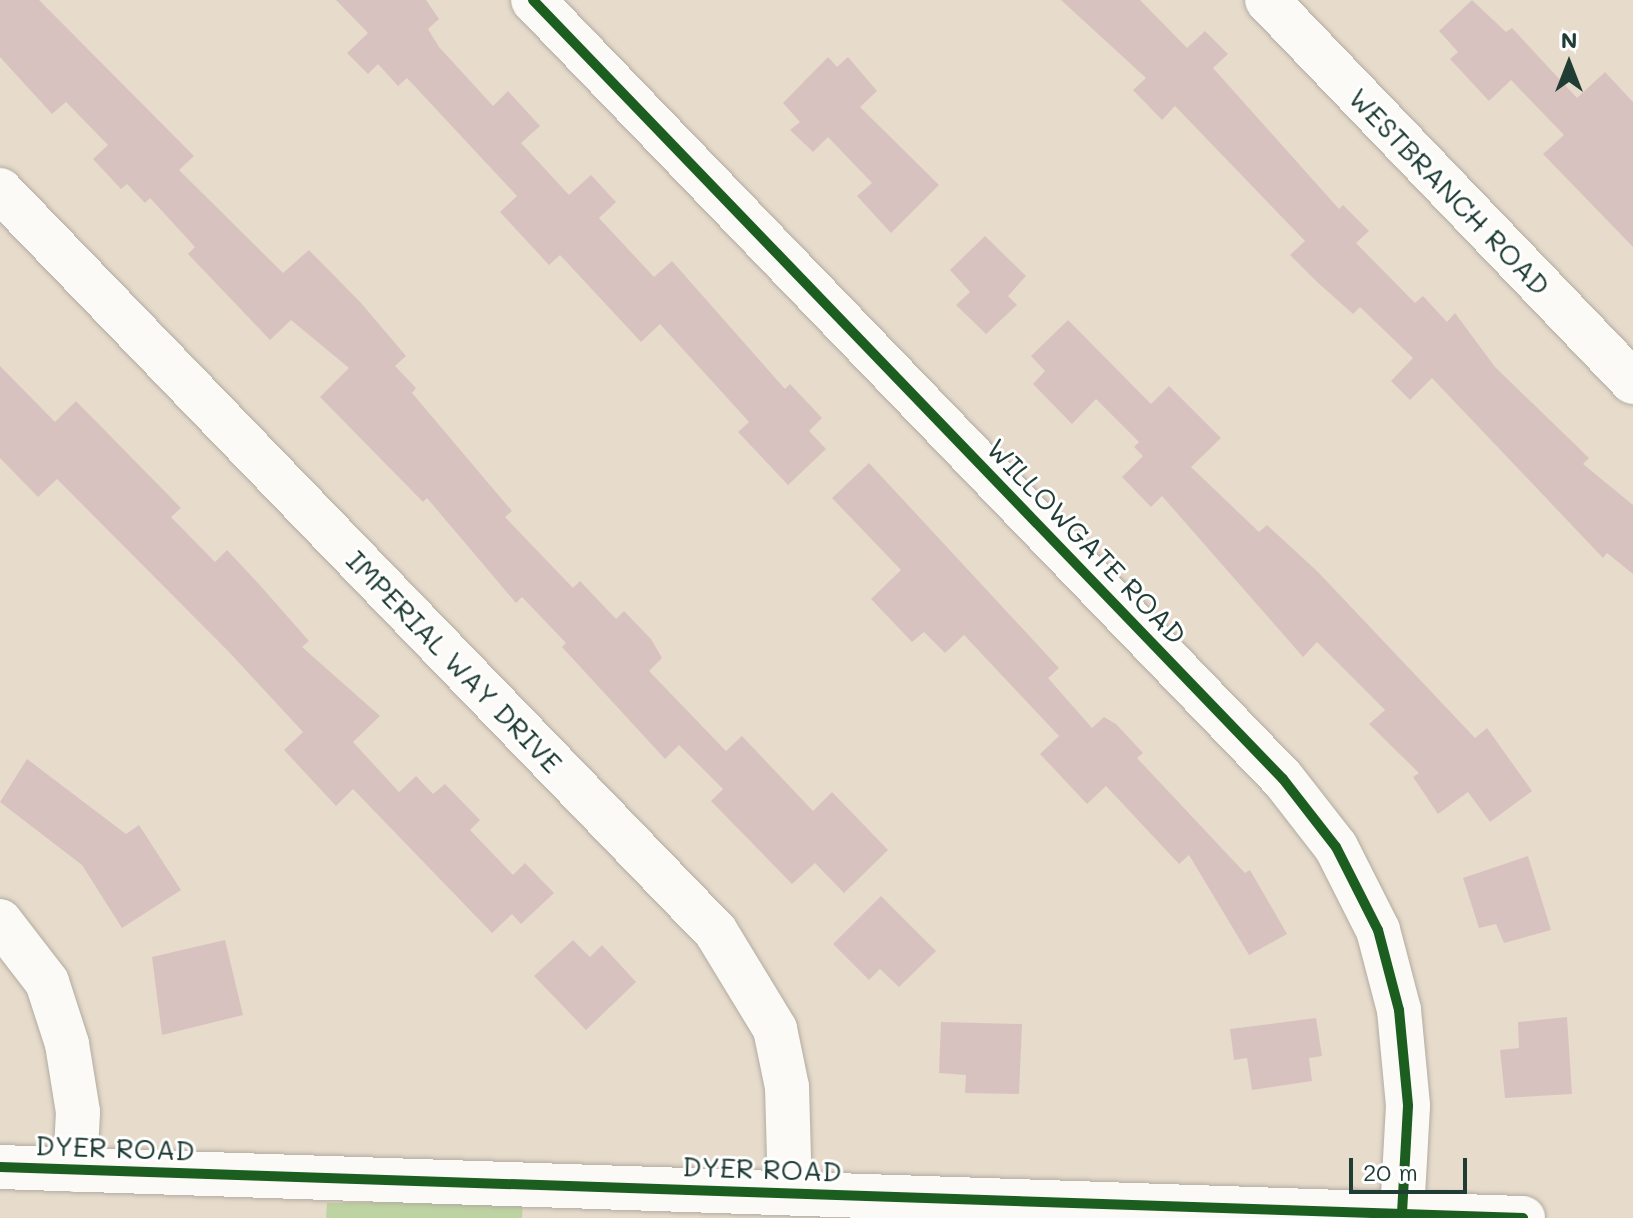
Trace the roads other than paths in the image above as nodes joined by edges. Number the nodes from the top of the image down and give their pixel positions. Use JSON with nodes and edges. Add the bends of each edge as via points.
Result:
{"nodes":[{"id":1,"x":533,"y":0,"type":"edge"},
{"id":2,"x":1267,"y":0,"type":"edge"},
{"id":3,"x":0,"y":190,"type":"edge"},
{"id":4,"x":1633,"y":382,"type":"edge"},
{"id":5,"x":0,"y":921,"type":"edge"},
{"id":6,"x":0,"y":1167,"type":"edge"},
{"id":7,"x":75,"y":1170,"type":"junction"},
{"id":8,"x":790,"y":1193,"type":"junction"},
{"id":9,"x":920,"y":1207,"type":"edge"},
{"id":10,"x":1402,"y":1213,"type":"junction"},
{"id":11,"x":1523,"y":1218,"type":"edge"}],
"edges":[{"from":1,"to":10,"type":"street","name":"WILLOWGATE ROAD","via":[[1283,779],[1336,847],[1378,930],[1399,1010],[1408,1106]]},
{"from":2,"to":4,"type":"street","name":"WESTBRANCH ROAD"},
{"from":3,"to":8,"type":"street","name":"IMPERIAL WAY DRIVE","via":[[716,932],[775,1029],[787,1087]]},
{"from":5,"to":7,"type":"street","via":[[47,982],[67,1044],[78,1112]]},
{"from":6,"to":7,"type":"street","name":"DYER ROAD"},
{"from":7,"to":8,"type":"street","name":"DYER ROAD"},
{"from":8,"to":9,"type":"street","name":"DYER ROAD"},
{"from":9,"to":10,"type":"street","name":"DYER ROAD"},
{"from":10,"to":11,"type":"street","name":"DYER ROAD"}]}
